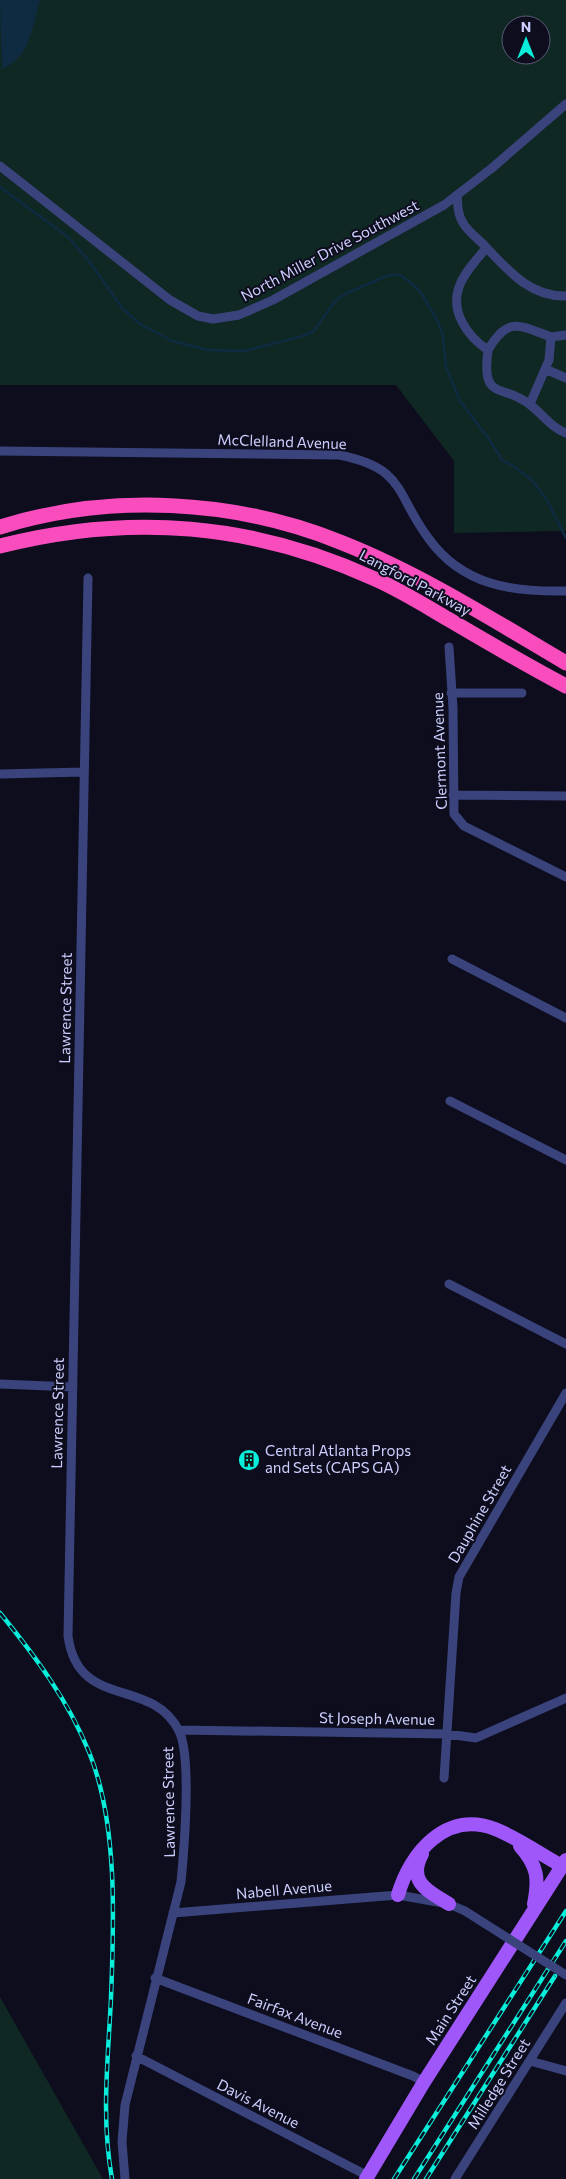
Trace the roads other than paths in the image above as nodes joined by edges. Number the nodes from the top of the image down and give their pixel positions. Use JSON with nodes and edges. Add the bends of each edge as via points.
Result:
{"nodes":[{"id":1,"x":566,"y":104,"type":"edge"},
{"id":2,"x":0,"y":166,"type":"edge"},
{"id":3,"x":457,"y":195,"type":"junction"},
{"id":4,"x":486,"y":248,"type":"junction"},
{"id":5,"x":566,"y":296,"type":"edge"},
{"id":6,"x":566,"y":335,"type":"edge"},
{"id":7,"x":551,"y":337,"type":"junction"},
{"id":8,"x":488,"y":350,"type":"junction"},
{"id":9,"x":545,"y":370,"type":"junction"},
{"id":10,"x":566,"y":378,"type":"edge"},
{"id":11,"x":530,"y":404,"type":"junction"},
{"id":12,"x":566,"y":433,"type":"edge"},
{"id":13,"x":0,"y":451,"type":"edge"},
{"id":14,"x":0,"y":527,"type":"edge"},
{"id":15,"x":0,"y":546,"type":"edge"},
{"id":16,"x":88,"y":578,"type":"dead end"},
{"id":17,"x":566,"y":591,"type":"edge"},
{"id":18,"x":449,"y":647,"type":"dead end"},
{"id":19,"x":566,"y":663,"type":"edge"},
{"id":20,"x":566,"y":686,"type":"edge"},
{"id":21,"x":452,"y":693,"type":"junction"},
{"id":22,"x":522,"y":693,"type":"dead end"},
{"id":23,"x":84,"y":772,"type":"junction"},
{"id":24,"x":0,"y":774,"type":"edge"},
{"id":25,"x":453,"y":796,"type":"junction"},
{"id":26,"x":566,"y":796,"type":"edge"},
{"id":27,"x":566,"y":877,"type":"edge"},
{"id":28,"x":452,"y":959,"type":"dead end"},
{"id":29,"x":566,"y":1018,"type":"edge"},
{"id":30,"x":450,"y":1101,"type":"dead end"},
{"id":31,"x":566,"y":1160,"type":"edge"},
{"id":32,"x":448,"y":1284,"type":"dead end"},
{"id":33,"x":566,"y":1344,"type":"edge"},
{"id":34,"x":0,"y":1384,"type":"edge"},
{"id":35,"x":73,"y":1386,"type":"junction"},
{"id":36,"x":566,"y":1393,"type":"edge"},
{"id":37,"x":566,"y":1698,"type":"edge"},
{"id":38,"x":178,"y":1730,"type":"junction"},
{"id":39,"x":447,"y":1734,"type":"junction"},
{"id":40,"x":444,"y":1778,"type":"dead end"},
{"id":41,"x":513,"y":1838,"type":"junction"},
{"id":42,"x":428,"y":1842,"type":"junction"},
{"id":43,"x":564,"y":1863,"type":"edge"},
{"id":44,"x":398,"y":1895,"type":"junction"},
{"id":45,"x":449,"y":1904,"type":"junction"},
{"id":46,"x":173,"y":1913,"type":"junction"},
{"id":47,"x":532,"y":1913,"type":"junction"},
{"id":48,"x":566,"y":1975,"type":"edge"},
{"id":49,"x":155,"y":1978,"type":"junction"},
{"id":50,"x":566,"y":2004,"type":"edge"},
{"id":51,"x":136,"y":2056,"type":"junction"},
{"id":52,"x":530,"y":2061,"type":"junction"},
{"id":53,"x":566,"y":2071,"type":"edge"},
{"id":54,"x":424,"y":2082,"type":"junction"},
{"id":55,"x":367,"y":2177,"type":"edge"},
{"id":56,"x":125,"y":2179,"type":"edge"},
{"id":57,"x":455,"y":2179,"type":"edge"}],
"edges":[{"from":1,"to":3,"type":"street","name":"North Miller Drive Southwest"},
{"from":2,"to":3,"type":"street","name":"North Miller Drive Southwest","via":[[170,300],[198,316],[213,318],[239,315],[273,300],[412,224]]},
{"from":3,"to":4,"type":"street","via":[[458,212],[463,223]]},
{"from":4,"to":5,"type":"street","via":[[514,276],[534,290],[548,296]]},
{"from":4,"to":8,"type":"street","via":[[462,280],[457,304],[470,336]]},
{"from":6,"to":7,"type":"street"},
{"from":7,"to":8,"type":"street","via":[[519,325],[511,326],[495,338]]},
{"from":7,"to":9,"type":"street"},
{"from":8,"to":11,"type":"street","via":[[486,375],[490,383],[502,393]]},
{"from":9,"to":10,"type":"street"},
{"from":9,"to":11,"type":"street"},
{"from":11,"to":12,"type":"street","via":[[556,430]]},
{"from":13,"to":17,"type":"street","name":"McClelland Avenue","via":[[339,455],[362,459],[393,480],[430,541],[468,574],[516,590]]},
{"from":14,"to":19,"type":"highway","name":"Langford Parkway","via":[[82,508],[142,505],[243,514],[293,525],[379,558]]},
{"from":15,"to":20,"type":"highway","name":"Langford Parkway","via":[[52,534],[131,527],[191,528],[257,538],[322,556],[377,580]]},
{"from":16,"to":23,"type":"street","name":"Lawrence Street"},
{"from":18,"to":21,"type":"street","name":"Clermont Avenue"},
{"from":21,"to":22,"type":"street"},
{"from":21,"to":25,"type":"street","name":"Clermont Avenue"},
{"from":23,"to":24,"type":"street"},
{"from":23,"to":35,"type":"street","name":"Lawrence Street"},
{"from":25,"to":26,"type":"street"},
{"from":25,"to":27,"type":"street","name":"Clermont Avenue","via":[[454,814],[464,826]]},
{"from":28,"to":29,"type":"street"},
{"from":30,"to":31,"type":"street"},
{"from":32,"to":33,"type":"street"},
{"from":34,"to":35,"type":"street"},
{"from":35,"to":38,"type":"street","name":"Lawrence Street","via":[[70,1651],[78,1668],[90,1680],[155,1704]]},
{"from":36,"to":39,"type":"street","name":"Dauphine Street","via":[[459,1577]]},
{"from":37,"to":39,"type":"street","name":"St Joseph Avenue","via":[[476,1738]]},
{"from":38,"to":39,"type":"street","name":"St Joseph Avenue"},
{"from":38,"to":46,"type":"street","name":"Lawrence Street","via":[[185,1754],[184,1851]]},
{"from":39,"to":40,"type":"street","name":"Dauphine Street"},
{"from":41,"to":42,"type":"main road","via":[[494,1828],[469,1825],[445,1831]]},
{"from":41,"to":43,"type":"main road"},
{"from":41,"to":47,"type":"main road","via":[[535,1867],[537,1886]]},
{"from":42,"to":44,"type":"main road","via":[[406,1869]]},
{"from":42,"to":45,"type":"main road","via":[[419,1860],[417,1878],[422,1886]]},
{"from":43,"to":47,"type":"main road","name":"Main Street"},
{"from":44,"to":45,"type":"street","name":"Nabell Avenue"},
{"from":44,"to":46,"type":"street","name":"Nabell Avenue"},
{"from":45,"to":48,"type":"street","name":"Nabell Avenue","bridge":true},
{"from":46,"to":49,"type":"street","name":"Lawrence Street"},
{"from":47,"to":54,"type":"main road","name":"Main Street"},
{"from":49,"to":51,"type":"street","name":"Lawrence Street"},
{"from":49,"to":54,"type":"street","name":"Fairfax Avenue"},
{"from":50,"to":52,"type":"street","name":"Milledge Street"},
{"from":51,"to":55,"type":"street","name":"Davis Avenue"},
{"from":51,"to":56,"type":"street","name":"Lawrence Street","via":[[125,2105],[122,2142]]},
{"from":52,"to":53,"type":"street"},
{"from":52,"to":57,"type":"street","name":"Milledge Street"},
{"from":54,"to":55,"type":"main road","name":"Main Street"}]}
